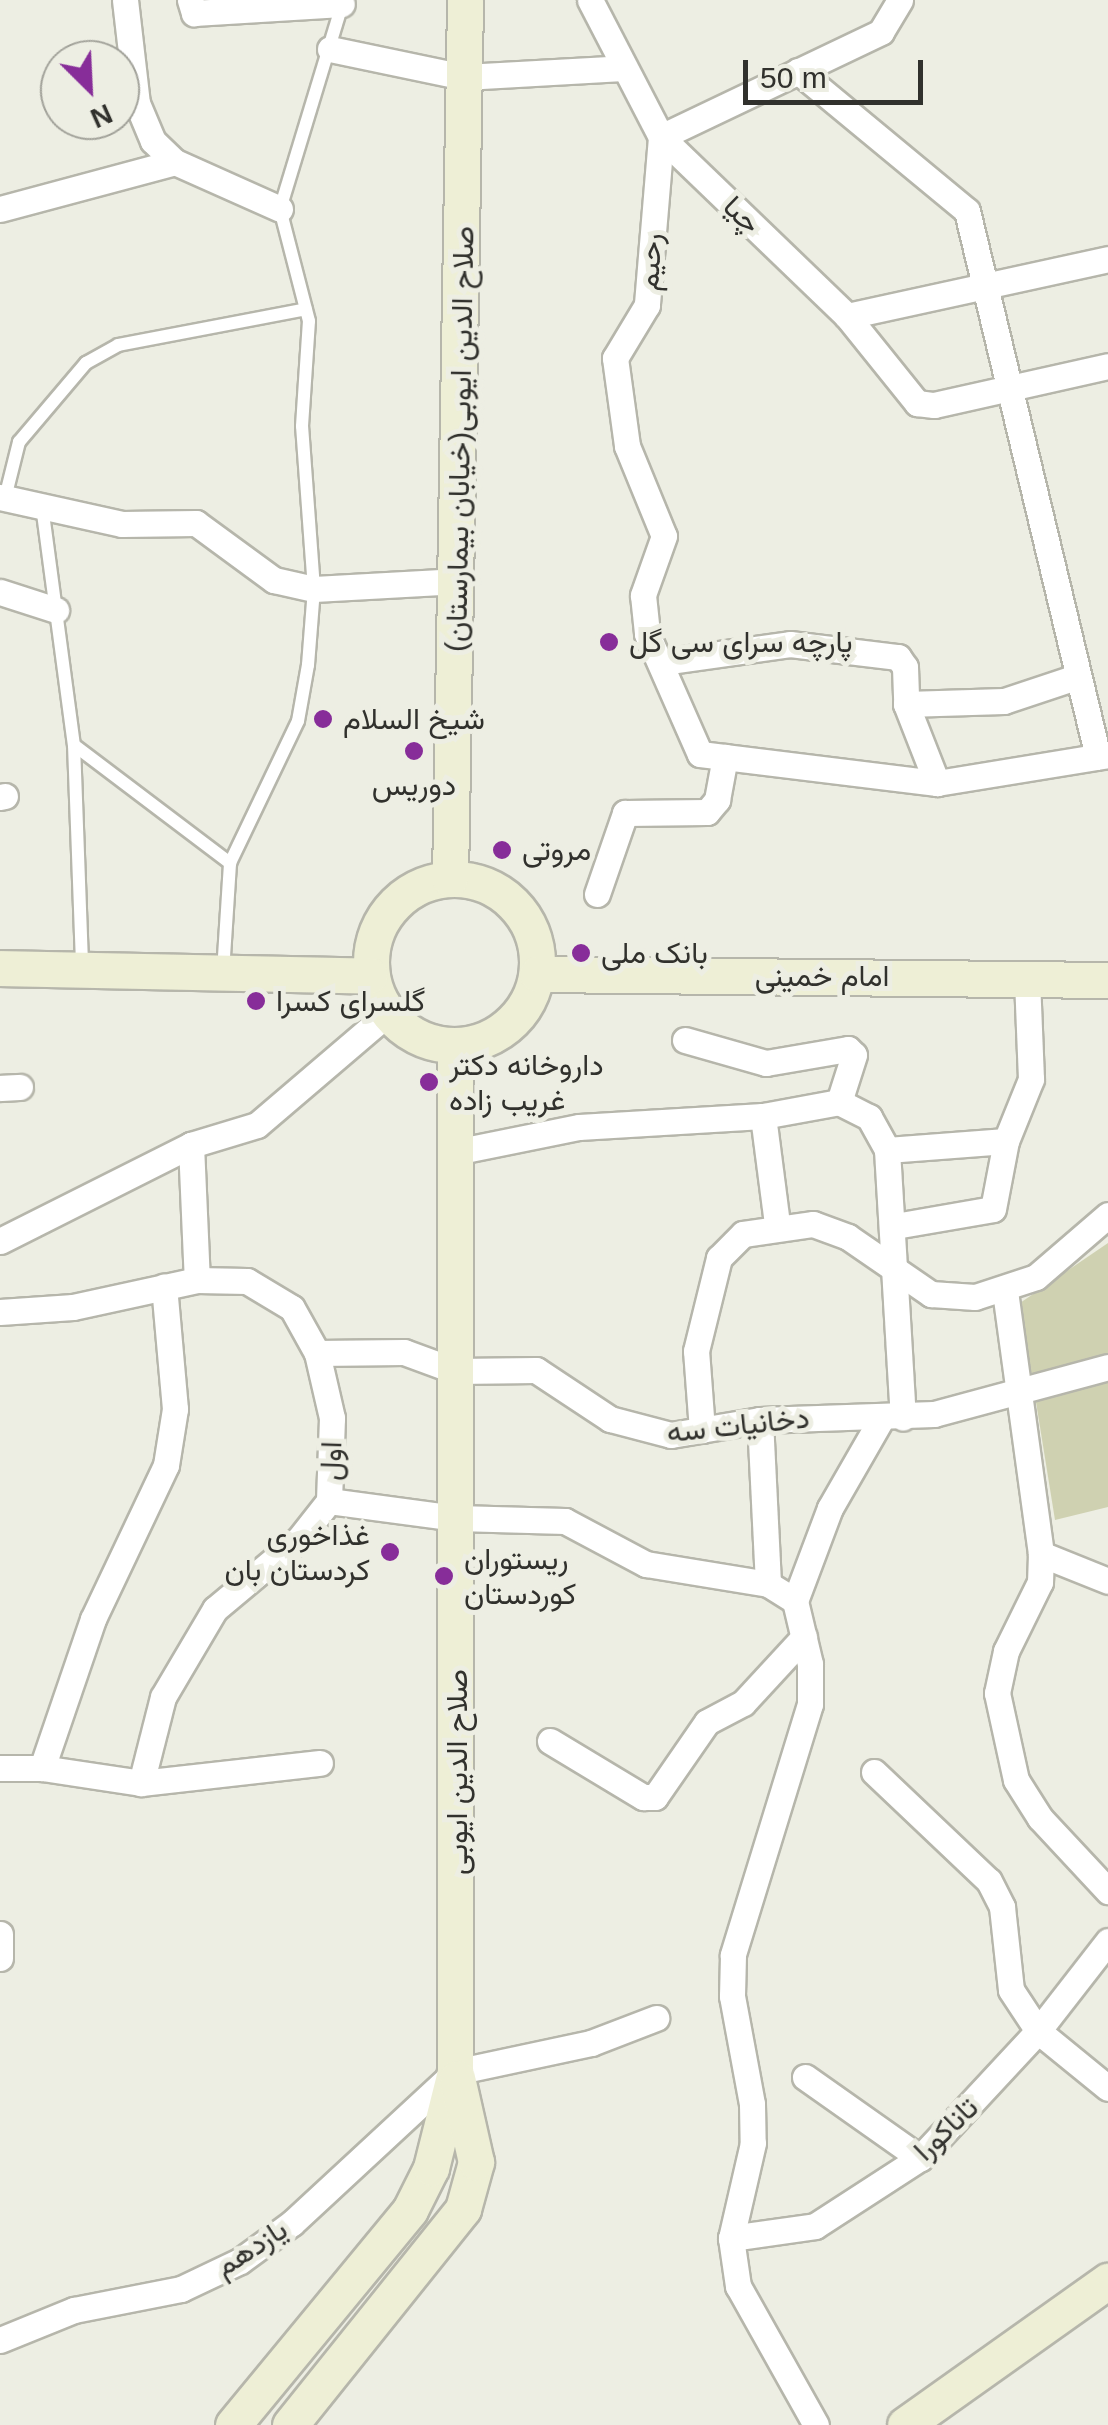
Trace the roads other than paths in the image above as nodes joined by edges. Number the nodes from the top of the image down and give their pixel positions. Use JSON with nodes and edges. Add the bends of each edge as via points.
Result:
{"nodes":[{"id":1,"x":124,"y":0,"type":"edge"},
{"id":2,"x":190,"y":0,"type":"edge"},
{"id":3,"x":465,"y":0,"type":"edge"},
{"id":4,"x":590,"y":0,"type":"edge"},
{"id":5,"x":900,"y":0,"type":"edge"},
{"id":6,"x":343,"y":2,"type":"edge"},
{"id":7,"x":330,"y":48,"type":"junction"},
{"id":8,"x":623,"y":68,"type":"junction"},
{"id":9,"x":798,"y":71,"type":"junction"},
{"id":10,"x":464,"y":77,"type":"junction"},
{"id":11,"x":661,"y":137,"type":"junction"},
{"id":12,"x":174,"y":162,"type":"junction"},
{"id":13,"x":0,"y":209,"type":"edge"},
{"id":14,"x":280,"y":209,"type":"junction"},
{"id":15,"x":1108,"y":259,"type":"edge"},
{"id":16,"x":986,"y":285,"type":"junction"},
{"id":17,"x":306,"y":309,"type":"junction"},
{"id":18,"x":847,"y":316,"type":"junction"},
{"id":19,"x":1108,"y":366,"type":"edge"},
{"id":20,"x":1010,"y":386,"type":"junction"},
{"id":21,"x":3,"y":497,"type":"edge"},
{"id":22,"x":42,"y":506,"type":"junction"},
{"id":23,"x":459,"y":581,"type":"junction"},
{"id":24,"x":314,"y":589,"type":"junction"},
{"id":25,"x":0,"y":592,"type":"edge"},
{"id":26,"x":56,"y":610,"type":"junction"},
{"id":27,"x":662,"y":662,"type":"junction"},
{"id":28,"x":1076,"y":678,"type":"junction"},
{"id":29,"x":906,"y":704,"type":"junction"},
{"id":30,"x":74,"y":745,"type":"junction"},
{"id":31,"x":712,"y":755,"type":"junction"},
{"id":32,"x":1103,"y":756,"type":"edge"},
{"id":33,"x":937,"y":783,"type":"junction"},
{"id":34,"x":230,"y":863,"type":"junction"},
{"id":35,"x":450,"y":879,"type":"junction"},
{"id":36,"x":597,"y":894,"type":"dead end"},
{"id":37,"x":0,"y":968,"type":"edge"},
{"id":38,"x":82,"y":970,"type":"junction"},
{"id":39,"x":223,"y":973,"type":"junction"},
{"id":40,"x":537,"y":974,"type":"junction"},
{"id":41,"x":370,"y":976,"type":"junction"},
{"id":42,"x":1027,"y":978,"type":"junction"},
{"id":43,"x":1108,"y":980,"type":"edge"},
{"id":44,"x":387,"y":1014,"type":"junction"},
{"id":45,"x":685,"y":1040,"type":"dead end"},
{"id":46,"x":455,"y":1046,"type":"junction"},
{"id":47,"x":839,"y":1102,"type":"junction"},
{"id":48,"x":764,"y":1116,"type":"junction"},
{"id":49,"x":1006,"y":1141,"type":"junction"},
{"id":50,"x":190,"y":1145,"type":"junction"},
{"id":51,"x":887,"y":1150,"type":"junction"},
{"id":52,"x":456,"y":1152,"type":"junction"},
{"id":53,"x":1108,"y":1215,"type":"edge"},
{"id":54,"x":777,"y":1224,"type":"junction"},
{"id":55,"x":895,"y":1226,"type":"junction"},
{"id":56,"x":0,"y":1240,"type":"edge"},
{"id":57,"x":897,"y":1274,"type":"junction"},
{"id":58,"x":197,"y":1280,"type":"junction"},
{"id":59,"x":164,"y":1286,"type":"junction"},
{"id":60,"x":1006,"y":1291,"type":"junction"},
{"id":61,"x":0,"y":1312,"type":"edge"},
{"id":62,"x":317,"y":1353,"type":"junction"},
{"id":63,"x":1108,"y":1367,"type":"edge"},
{"id":64,"x":456,"y":1372,"type":"junction"},
{"id":65,"x":1021,"y":1395,"type":"junction"},
{"id":66,"x":892,"y":1419,"type":"junction"},
{"id":67,"x":760,"y":1420,"type":"junction"},
{"id":68,"x":702,"y":1430,"type":"junction"},
{"id":69,"x":329,"y":1502,"type":"junction"},
{"id":70,"x":457,"y":1518,"type":"junction"},
{"id":71,"x":1041,"y":1554,"type":"junction"},
{"id":72,"x":1108,"y":1581,"type":"edge"},
{"id":73,"x":768,"y":1584,"type":"junction"},
{"id":74,"x":795,"y":1601,"type":"junction"},
{"id":75,"x":804,"y":1637,"type":"junction"},
{"id":76,"x":550,"y":1741,"type":"dead end"},
{"id":77,"x":320,"y":1763,"type":"dead end"},
{"id":78,"x":0,"y":1768,"type":"edge"},
{"id":79,"x":42,"y":1768,"type":"junction"},
{"id":80,"x":874,"y":1772,"type":"dead end"},
{"id":81,"x":141,"y":1783,"type":"junction"},
{"id":82,"x":1108,"y":1891,"type":"edge"},
{"id":83,"x":0,"y":1934,"type":"edge"},
{"id":84,"x":1108,"y":1941,"type":"edge"},
{"id":85,"x":0,"y":1958,"type":"edge"},
{"id":86,"x":656,"y":2018,"type":"dead end"},
{"id":87,"x":1038,"y":2030,"type":"junction"},
{"id":88,"x":456,"y":2072,"type":"junction"},
{"id":89,"x":805,"y":2077,"type":"dead end"},
{"id":90,"x":1108,"y":2088,"type":"edge"},
{"id":91,"x":920,"y":2158,"type":"junction"},
{"id":92,"x":732,"y":2238,"type":"junction"},
{"id":93,"x":1108,"y":2281,"type":"edge"},
{"id":94,"x":0,"y":2340,"type":"edge"},
{"id":95,"x":233,"y":2425,"type":"edge"},
{"id":96,"x":290,"y":2425,"type":"edge"},
{"id":97,"x":816,"y":2425,"type":"edge"},
{"id":98,"x":906,"y":2425,"type":"edge"}],
"edges":[{"from":1,"to":12,"type":"street","via":[[137,103],[154,141]]},
{"from":2,"to":6,"type":"street","via":[[194,14]]},
{"from":3,"to":10,"type":"main road","name":"صلاح الدین ایوبی(خیابان بیمارستان)"},
{"from":4,"to":8,"type":"street","name":"چیا"},
{"from":5,"to":9,"type":"street","via":[[881,32]]},
{"from":6,"to":7,"type":"lane"},
{"from":7,"to":10,"type":"street"},
{"from":7,"to":14,"type":"lane"},
{"from":8,"to":10,"type":"street"},
{"from":8,"to":11,"type":"street","name":"چیا"},
{"from":9,"to":11,"type":"street"},
{"from":9,"to":16,"type":"street","via":[[967,211]]},
{"from":10,"to":23,"type":"main road","name":"صلاح الدین ایوبی(خیابان بیمارستان)"},
{"from":11,"to":18,"type":"street","name":"چیا"},
{"from":11,"to":27,"type":"street","name":"رحیم","via":[[647,305],[616,358],[627,446],[664,536],[643,595],[647,634]]},
{"from":12,"to":13,"type":"street"},
{"from":12,"to":14,"type":"street"},
{"from":14,"to":17,"type":"lane"},
{"from":15,"to":16,"type":"street"},
{"from":16,"to":18,"type":"street"},
{"from":16,"to":20,"type":"street"},
{"from":17,"to":21,"type":"lane","via":[[118,345],[86,362],[19,442]]},
{"from":17,"to":24,"type":"lane","via":[[302,426]]},
{"from":18,"to":20,"type":"street","name":"چیا","via":[[926,406]]},
{"from":19,"to":20,"type":"street"},
{"from":20,"to":28,"type":"street"},
{"from":21,"to":22,"type":"street"},
{"from":22,"to":24,"type":"street","via":[[122,524],[196,522],[274,580]]},
{"from":22,"to":26,"type":"lane"},
{"from":23,"to":24,"type":"street"},
{"from":23,"to":35,"type":"main road","name":"صلاح الدین ایوبی(خیابان بیمارستان)"},
{"from":24,"to":34,"type":"lane","via":[[298,721]]},
{"from":25,"to":26,"type":"street"},
{"from":26,"to":30,"type":"lane"},
{"from":27,"to":29,"type":"street","via":[[790,644],[898,657],[905,666]]},
{"from":27,"to":31,"type":"street","name":"رحیم","via":[[684,730]]},
{"from":28,"to":29,"type":"street","via":[[1004,701]]},
{"from":28,"to":32,"type":"street"},
{"from":29,"to":33,"type":"street"},
{"from":30,"to":34,"type":"lane"},
{"from":30,"to":38,"type":"lane"},
{"from":31,"to":33,"type":"street"},
{"from":31,"to":36,"type":"street","via":[[717,800],[706,812],[626,813]]},
{"from":32,"to":33,"type":"street"},
{"from":34,"to":39,"type":"lane"},
{"from":35,"to":40,"type":"main road","via":[[497,890],[516,906],[533,938]]},
{"from":35,"to":41,"type":"main road","via":[[427,883],[388,910],[376,930]]},
{"from":37,"to":38,"type":"main road"},
{"from":38,"to":39,"type":"main road"},
{"from":39,"to":41,"type":"main road"},
{"from":40,"to":42,"type":"main road","name":"امام خمینی"},
{"from":40,"to":46,"type":"main road","via":[[509,1025]]},
{"from":41,"to":44,"type":"main road"},
{"from":42,"to":43,"type":"main road","name":"امام خمینی"},
{"from":42,"to":49,"type":"street","via":[[1031,1079]]},
{"from":44,"to":46,"type":"main road","via":[[417,1038]]},
{"from":44,"to":50,"type":"street","via":[[257,1125]]},
{"from":45,"to":47,"type":"street","via":[[766,1063],[848,1049],[854,1055]]},
{"from":46,"to":52,"type":"main road","name":"صلاح الدین ایوبی"},
{"from":47,"to":48,"type":"street"},
{"from":47,"to":51,"type":"street","via":[[869,1117]]},
{"from":48,"to":52,"type":"street","via":[[578,1127]]},
{"from":48,"to":54,"type":"street"},
{"from":49,"to":51,"type":"street"},
{"from":49,"to":55,"type":"street","via":[[992,1209]]},
{"from":50,"to":56,"type":"street"},
{"from":50,"to":58,"type":"street"},
{"from":51,"to":55,"type":"street"},
{"from":52,"to":64,"type":"main road","name":"صلاح الدین ایوبی"},
{"from":53,"to":60,"type":"street","via":[[1068,1254]]},
{"from":54,"to":57,"type":"street","via":[[813,1224],[848,1237]]},
{"from":54,"to":68,"type":"street","via":[[743,1234],[720,1258],[696,1351]]},
{"from":55,"to":57,"type":"street"},
{"from":57,"to":60,"type":"street","via":[[931,1294],[975,1298]]},
{"from":57,"to":66,"type":"street"},
{"from":58,"to":59,"type":"street","name":"اول"},
{"from":58,"to":62,"type":"street","name":"اول","via":[[247,1281],[292,1308]]},
{"from":59,"to":61,"type":"street","name":"اول","via":[[74,1307]]},
{"from":59,"to":79,"type":"street","via":[[175,1409],[166,1465],[93,1619]]},
{"from":60,"to":65,"type":"street"},
{"from":62,"to":64,"type":"street","name":"دخانیات سه","via":[[404,1352]]},
{"from":62,"to":69,"type":"street","name":"اول","via":[[332,1418]]},
{"from":63,"to":65,"type":"street","name":"دخانیات سه"},
{"from":64,"to":68,"type":"street","name":"دخانیات سه","via":[[536,1370],[624,1425],[660,1434]]},
{"from":64,"to":70,"type":"main road","name":"صلاح الدین ایوبی"},
{"from":65,"to":66,"type":"street","name":"دخانیات سه"},
{"from":65,"to":71,"type":"street"},
{"from":66,"to":67,"type":"street","name":"دخانیات سه"},
{"from":66,"to":74,"type":"street","via":[[830,1508]]},
{"from":67,"to":68,"type":"street","name":"دخانیات سه"},
{"from":67,"to":73,"type":"street"},
{"from":69,"to":70,"type":"street"},
{"from":69,"to":81,"type":"street","name":"اول","via":[[299,1539],[215,1608],[163,1697]]},
{"from":70,"to":73,"type":"street","via":[[565,1520],[646,1564]]},
{"from":70,"to":88,"type":"main road","name":"صلاح الدین ایوبی"},
{"from":71,"to":72,"type":"street"},
{"from":71,"to":82,"type":"street","via":[[1040,1582],[1006,1651],[997,1693],[1016,1780],[1040,1818]]},
{"from":73,"to":74,"type":"street"},
{"from":74,"to":75,"type":"street"},
{"from":75,"to":76,"type":"street","via":[[743,1703],[696,1734],[655,1797],[643,1797]]},
{"from":75,"to":92,"type":"street","via":[[810,1704],[733,1956],[732,1996],[752,2104],[752,2143]]},
{"from":77,"to":81,"type":"street"},
{"from":78,"to":79,"type":"street"},
{"from":79,"to":81,"type":"street"},
{"from":80,"to":87,"type":"street","via":[[988,1881],[1002,1907],[1011,1990]]},
{"from":83,"to":85,"type":"street"},
{"from":84,"to":87,"type":"street","name":"تاناکورا"},
{"from":86,"to":88,"type":"street","via":[[591,2043]]},
{"from":87,"to":90,"type":"street"},
{"from":87,"to":91,"type":"street","name":"تاناکورا"},
{"from":88,"to":94,"type":"street","name":"یازدهم","via":[[292,2223],[240,2262],[181,2288],[74,2310]]},
{"from":88,"to":95,"type":"main road","name":"صلاح الدین ایوبی","via":[[431,2168],[410,2210]]},
{"from":88,"to":96,"type":"main road","via":[[476,2162],[463,2209]]},
{"from":89,"to":91,"type":"street"},
{"from":91,"to":92,"type":"street","name":"تاناکورا","via":[[815,2226]]},
{"from":92,"to":97,"type":"street","via":[[738,2286]]},
{"from":93,"to":98,"type":"main road"}]}
